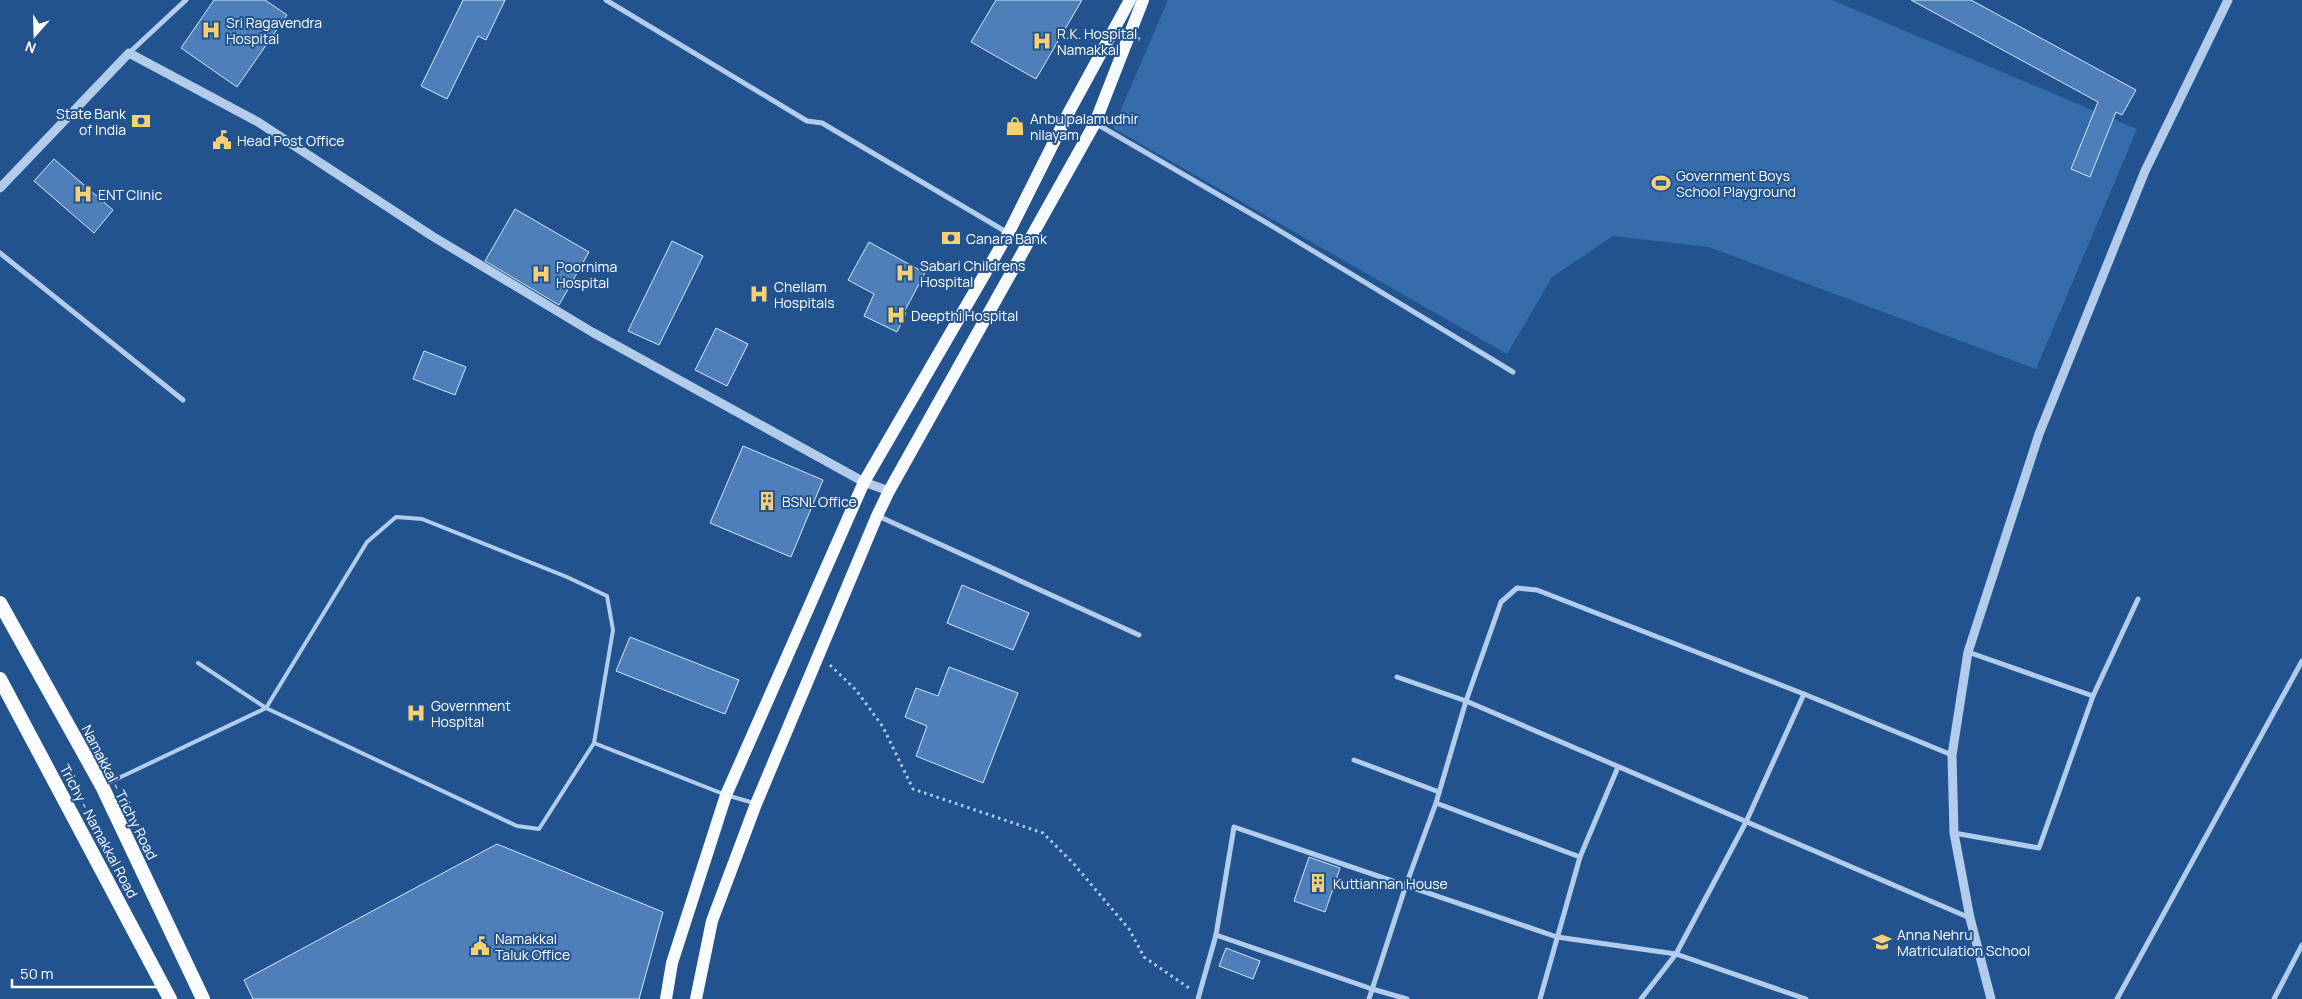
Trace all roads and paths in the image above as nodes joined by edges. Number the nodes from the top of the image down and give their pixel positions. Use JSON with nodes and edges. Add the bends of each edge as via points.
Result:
{"nodes":[{"id":1,"x":186,"y":0,"type":"edge"},
{"id":2,"x":606,"y":0,"type":"edge"},
{"id":3,"x":1130,"y":0,"type":"edge"},
{"id":4,"x":1143,"y":0,"type":"edge"},
{"id":5,"x":2228,"y":0,"type":"edge"},
{"id":6,"x":129,"y":53,"type":"junction"},
{"id":7,"x":1095,"y":123,"type":"junction"},
{"id":8,"x":0,"y":188,"type":"edge"},
{"id":9,"x":1008,"y":234,"type":"junction"},
{"id":10,"x":0,"y":253,"type":"edge"},
{"id":11,"x":1513,"y":372,"type":"dead end"},
{"id":12,"x":183,"y":400,"type":"dead end"},
{"id":13,"x":864,"y":482,"type":"junction"},
{"id":14,"x":889,"y":490,"type":"junction"},
{"id":15,"x":877,"y":516,"type":"junction"},
{"id":16,"x":2138,"y":599,"type":"dead end"},
{"id":17,"x":0,"y":603,"type":"edge"},
{"id":18,"x":1139,"y":635,"type":"dead end"},
{"id":19,"x":1968,"y":652,"type":"junction"},
{"id":20,"x":819,"y":654,"type":"junction"},
{"id":21,"x":2302,"y":661,"type":"edge"},
{"id":22,"x":198,"y":663,"type":"dead end"},
{"id":23,"x":1397,"y":677,"type":"dead end"},
{"id":24,"x":0,"y":679,"type":"edge"},
{"id":25,"x":1804,"y":694,"type":"junction"},
{"id":26,"x":2093,"y":696,"type":"junction"},
{"id":27,"x":1466,"y":701,"type":"junction"},
{"id":28,"x":266,"y":708,"type":"junction"},
{"id":29,"x":594,"y":743,"type":"junction"},
{"id":30,"x":1952,"y":756,"type":"junction"},
{"id":31,"x":1354,"y":760,"type":"dead end"},
{"id":32,"x":1618,"y":767,"type":"junction"},
{"id":33,"x":102,"y":786,"type":"junction"},
{"id":34,"x":1439,"y":792,"type":"junction"},
{"id":35,"x":726,"y":795,"type":"junction"},
{"id":36,"x":1436,"y":803,"type":"junction"},
{"id":37,"x":756,"y":804,"type":"junction"},
{"id":38,"x":1746,"y":822,"type":"junction"},
{"id":39,"x":1954,"y":833,"type":"junction"},
{"id":40,"x":1580,"y":857,"type":"junction"},
{"id":41,"x":1406,"y":885,"type":"junction"},
{"id":42,"x":1970,"y":918,"type":"junction"},
{"id":43,"x":1216,"y":935,"type":"junction"},
{"id":44,"x":1558,"y":937,"type":"junction"},
{"id":45,"x":2302,"y":945,"type":"edge"},
{"id":46,"x":1676,"y":954,"type":"junction"},
{"id":47,"x":1372,"y":989,"type":"junction"},
{"id":48,"x":1199,"y":997,"type":"edge"},
{"id":49,"x":170,"y":999,"type":"edge"},
{"id":50,"x":204,"y":999,"type":"edge"},
{"id":51,"x":666,"y":999,"type":"edge"},
{"id":52,"x":696,"y":999,"type":"edge"},
{"id":53,"x":1368,"y":999,"type":"edge"},
{"id":54,"x":1407,"y":999,"type":"edge"},
{"id":55,"x":1540,"y":999,"type":"edge"},
{"id":56,"x":1641,"y":999,"type":"edge"},
{"id":57,"x":1806,"y":999,"type":"edge"},
{"id":58,"x":1991,"y":999,"type":"edge"},
{"id":59,"x":2117,"y":999,"type":"edge"},
{"id":60,"x":2274,"y":999,"type":"edge"}],
"edges":[{"from":1,"to":6,"type":"street"},
{"from":2,"to":9,"type":"street","via":[[807,120],[822,123]]},
{"from":3,"to":9,"type":"main road"},
{"from":4,"to":7,"type":"main road"},
{"from":5,"to":19,"type":"street","via":[[2144,171],[2050,407]]},
{"from":6,"to":8,"type":"street"},
{"from":6,"to":13,"type":"street","via":[[258,122],[432,236],[592,332]]},
{"from":7,"to":11,"type":"street"},
{"from":7,"to":14,"type":"main road"},
{"from":9,"to":13,"type":"main road"},
{"from":10,"to":12,"type":"street"},
{"from":13,"to":14,"type":"street"},
{"from":13,"to":35,"type":"main road"},
{"from":14,"to":15,"type":"main road"},
{"from":15,"to":18,"type":"street"},
{"from":15,"to":20,"type":"main road"},
{"from":16,"to":26,"type":"street"},
{"from":17,"to":33,"type":"highway","name":"Namakkal - Trichy Road"},
{"from":19,"to":26,"type":"street"},
{"from":19,"to":30,"type":"street"},
{"from":20,"to":37,"type":"main road"},
{"from":20,"to":48,"type":"path","via":[[856,690],[883,727],[913,789],[1042,832],[1129,929],[1144,957]]},
{"from":21,"to":59,"type":"street"},
{"from":22,"to":28,"type":"lane"},
{"from":23,"to":27,"type":"street"},
{"from":24,"to":49,"type":"highway","name":"Trichy - Namakkal Road"},
{"from":25,"to":27,"type":"street","via":[[1537,590],[1517,588],[1501,602]]},
{"from":25,"to":30,"type":"street"},
{"from":25,"to":38,"type":"street"},
{"from":26,"to":39,"type":"street","via":[[2039,848]]},
{"from":27,"to":32,"type":"street"},
{"from":27,"to":34,"type":"street"},
{"from":28,"to":29,"type":"lane","via":[[517,826],[539,829]]},
{"from":28,"to":29,"type":"lane","via":[[367,542],[396,517],[422,519],[607,596],[613,630]]},
{"from":28,"to":33,"type":"lane"},
{"from":29,"to":35,"type":"lane"},
{"from":30,"to":39,"type":"street"},
{"from":31,"to":34,"type":"street"},
{"from":32,"to":38,"type":"street"},
{"from":32,"to":40,"type":"street"},
{"from":33,"to":50,"type":"highway","name":"Namakkal - Trichy Road"},
{"from":34,"to":36,"type":"street"},
{"from":35,"to":37,"type":"lane"},
{"from":35,"to":51,"type":"main road","via":[[672,963]]},
{"from":36,"to":40,"type":"street"},
{"from":36,"to":41,"type":"street"},
{"from":37,"to":52,"type":"main road","via":[[712,921]]},
{"from":38,"to":42,"type":"street"},
{"from":38,"to":46,"type":"street"},
{"from":39,"to":42,"type":"street"},
{"from":40,"to":44,"type":"street"},
{"from":41,"to":43,"type":"street","via":[[1234,827]]},
{"from":41,"to":44,"type":"street"},
{"from":41,"to":47,"type":"street"},
{"from":42,"to":58,"type":"street"},
{"from":43,"to":47,"type":"street"},
{"from":43,"to":48,"type":"street"},
{"from":44,"to":46,"type":"street"},
{"from":44,"to":55,"type":"street"},
{"from":45,"to":60,"type":"street"},
{"from":46,"to":56,"type":"street"},
{"from":46,"to":57,"type":"street"},
{"from":47,"to":53,"type":"street"},
{"from":47,"to":54,"type":"street"}]}
